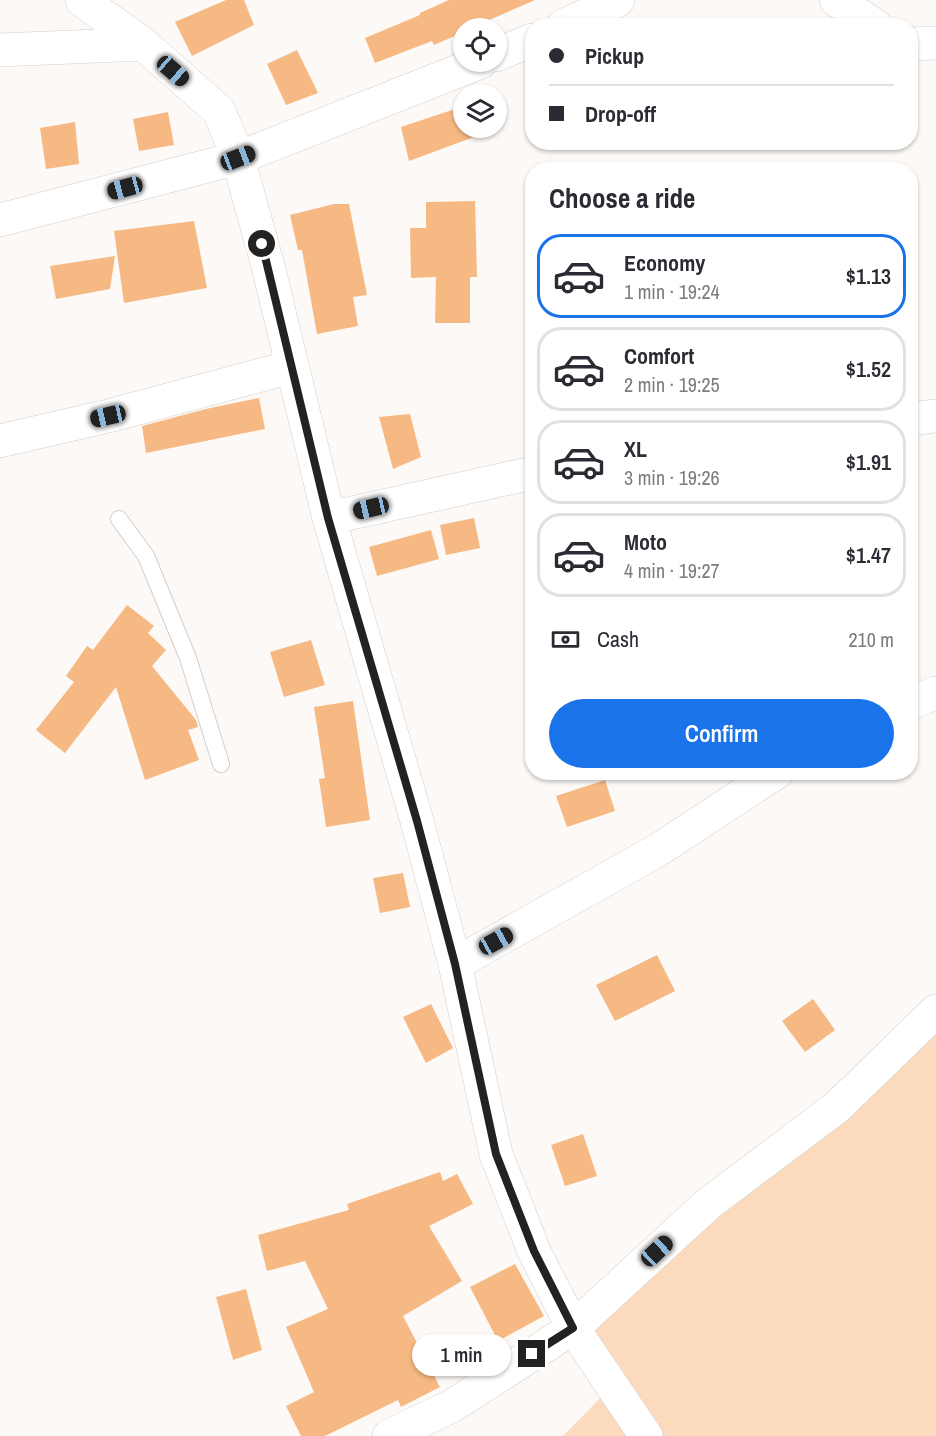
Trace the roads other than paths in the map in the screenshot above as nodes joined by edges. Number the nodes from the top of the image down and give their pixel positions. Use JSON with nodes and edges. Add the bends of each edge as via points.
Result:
{"nodes":[{"id":1,"x":82,"y":0,"type":"edge"},
{"id":2,"x":618,"y":0,"type":"edge"},
{"id":3,"x":836,"y":0,"type":"edge"},
{"id":4,"x":580,"y":18,"type":"edge"},
{"id":5,"x":864,"y":18,"type":"edge"},
{"id":6,"x":525,"y":43,"type":"edge"},
{"id":7,"x":936,"y":43,"type":"edge"},
{"id":8,"x":142,"y":44,"type":"junction"},
{"id":9,"x":918,"y":44,"type":"edge"},
{"id":10,"x":0,"y":50,"type":"edge"},
{"id":11,"x":507,"y":50,"type":"edge"},
{"id":12,"x":456,"y":72,"type":"edge"},
{"id":13,"x":238,"y":158,"type":"junction"},
{"id":14,"x":0,"y":220,"type":"edge"},
{"id":15,"x":291,"y":367,"type":"junction"},
{"id":16,"x":936,"y":416,"type":"edge"},
{"id":17,"x":918,"y":418,"type":"edge"},
{"id":18,"x":0,"y":441,"type":"edge"},
{"id":19,"x":525,"y":475,"type":"edge"},
{"id":20,"x":328,"y":518,"type":"junction"},
{"id":21,"x":119,"y":519,"type":"dead end"},
{"id":22,"x":936,"y":693,"type":"edge"},
{"id":23,"x":918,"y":700,"type":"edge"},
{"id":24,"x":220,"y":764,"type":"dead end"},
{"id":25,"x":765,"y":780,"type":"edge"},
{"id":26,"x":455,"y":964,"type":"junction"},
{"id":27,"x":936,"y":1011,"type":"edge"},
{"id":28,"x":573,"y":1328,"type":"junction"},
{"id":29,"x":389,"y":1436,"type":"edge"},
{"id":30,"x":646,"y":1436,"type":"edge"}],
"edges":[{"from":1,"to":8,"type":"street"},
{"from":2,"to":4,"type":"street"},
{"from":3,"to":5,"type":"street"},
{"from":6,"to":11,"type":"street"},
{"from":7,"to":9,"type":"street"},
{"from":8,"to":10,"type":"street"},
{"from":8,"to":13,"type":"street","via":[[219,111]]},
{"from":12,"to":13,"type":"street"},
{"from":13,"to":14,"type":"street"},
{"from":13,"to":15,"type":"street"},
{"from":15,"to":18,"type":"street"},
{"from":15,"to":20,"type":"street"},
{"from":16,"to":17,"type":"street"},
{"from":19,"to":20,"type":"street"},
{"from":20,"to":26,"type":"street"},
{"from":21,"to":24,"type":"lane","via":[[146,556],[188,658]]},
{"from":22,"to":23,"type":"street"},
{"from":25,"to":26,"type":"street","via":[[658,850]]},
{"from":26,"to":28,"type":"street","via":[[496,1154],[534,1251]]},
{"from":27,"to":28,"type":"street","via":[[837,1107],[708,1204]]},
{"from":28,"to":29,"type":"street","via":[[452,1406]]},
{"from":28,"to":30,"type":"street"}]}
